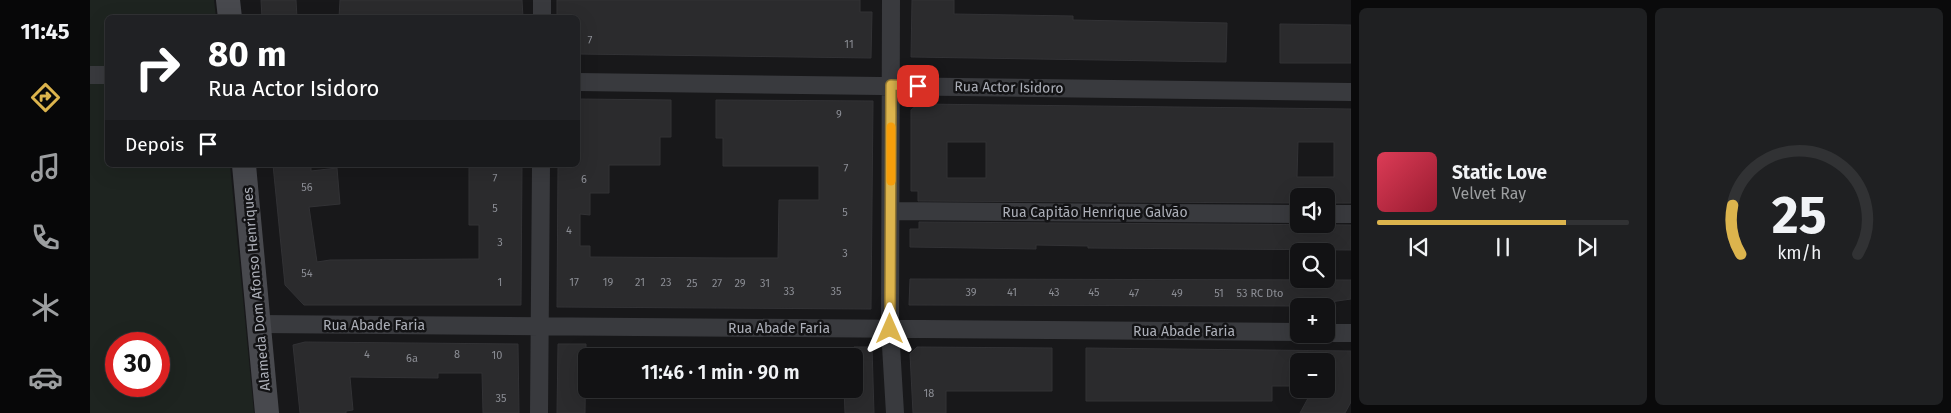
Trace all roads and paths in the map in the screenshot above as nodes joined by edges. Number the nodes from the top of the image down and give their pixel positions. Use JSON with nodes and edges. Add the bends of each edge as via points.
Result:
{"nodes":[{"id":1,"x":228,"y":0,"type":"edge"},
{"id":2,"x":542,"y":0,"type":"edge"},
{"id":3,"x":891,"y":0,"type":"edge"},
{"id":4,"x":230,"y":15,"type":"edge"},
{"id":5,"x":542,"y":15,"type":"edge"},
{"id":6,"x":90,"y":75,"type":"edge"},
{"id":7,"x":105,"y":75,"type":"edge"},
{"id":8,"x":580,"y":82,"type":"edge"},
{"id":9,"x":891,"y":85,"type":"junction"},
{"id":10,"x":1351,"y":92,"type":"edge"},
{"id":11,"x":244,"y":167,"type":"edge"},
{"id":12,"x":541,"y":167,"type":"edge"},
{"id":13,"x":891,"y":211,"type":"junction"},
{"id":14,"x":1290,"y":214,"type":"edge"},
{"id":15,"x":1335,"y":214,"type":"edge"},
{"id":16,"x":1351,"y":214,"type":"edge"},
{"id":17,"x":259,"y":324,"type":"junction"},
{"id":18,"x":540,"y":326,"type":"junction"},
{"id":19,"x":890,"y":329,"type":"junction"},
{"id":20,"x":1290,"y":332,"type":"edge"},
{"id":21,"x":1335,"y":333,"type":"edge"},
{"id":22,"x":1351,"y":333,"type":"edge"},
{"id":23,"x":267,"y":413,"type":"edge"},
{"id":24,"x":539,"y":413,"type":"edge"},
{"id":25,"x":895,"y":413,"type":"edge"}],
"edges":[{"from":1,"to":4,"type":"main road"},
{"from":2,"to":5,"type":"street"},
{"from":3,"to":9,"type":"street"},
{"from":6,"to":7,"type":"street"},
{"from":8,"to":9,"type":"street","name":"Rua Actor Isidoro"},
{"from":9,"to":10,"type":"street","name":"Rua Actor Isidoro"},
{"from":9,"to":13,"type":"street"},
{"from":11,"to":17,"type":"main road","name":"Alameda Dom Afonso Henriques"},
{"from":12,"to":18,"type":"street"},
{"from":13,"to":14,"type":"street","name":"Rua Capitão Henrique Galvão"},
{"from":13,"to":19,"type":"street"},
{"from":15,"to":16,"type":"street"},
{"from":17,"to":18,"type":"street","name":"Rua Abade Faria"},
{"from":17,"to":23,"type":"main road","name":"Alameda Dom Afonso Henriques"},
{"from":18,"to":19,"type":"street","name":"Rua Abade Faria"},
{"from":18,"to":24,"type":"street"},
{"from":19,"to":20,"type":"street","name":"Rua Abade Faria"},
{"from":19,"to":25,"type":"street"},
{"from":21,"to":22,"type":"street"}]}
